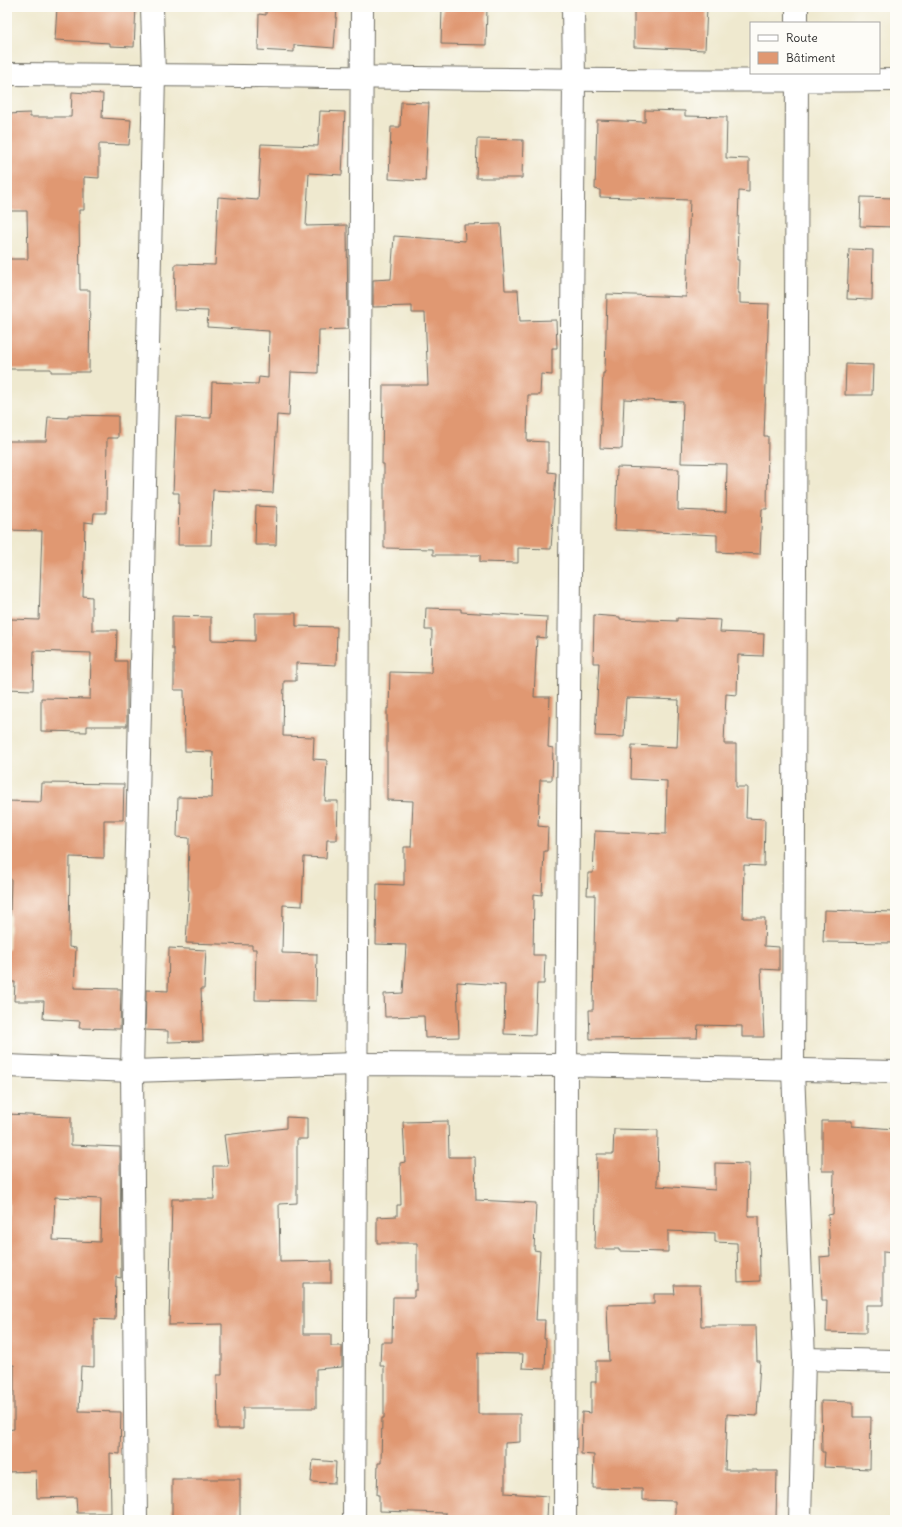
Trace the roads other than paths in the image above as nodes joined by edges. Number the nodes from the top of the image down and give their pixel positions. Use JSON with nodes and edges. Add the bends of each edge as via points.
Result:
{"nodes":[{"id":1,"x":152,"y":7,"type":"edge"},
{"id":2,"x":362,"y":7,"type":"edge"},
{"id":3,"x":573,"y":7,"type":"edge"},
{"id":4,"x":797,"y":7,"type":"edge"},
{"id":5,"x":797,"y":22,"type":"edge"},
{"id":6,"x":7,"y":74,"type":"edge"},
{"id":7,"x":154,"y":75,"type":"junction"},
{"id":8,"x":797,"y":77,"type":"edge"},
{"id":9,"x":360,"y":78,"type":"junction"},
{"id":10,"x":574,"y":80,"type":"junction"},
{"id":11,"x":895,"y":80,"type":"edge"},
{"id":12,"x":357,"y":1064,"type":"junction"},
{"id":13,"x":566,"y":1065,"type":"junction"},
{"id":14,"x":7,"y":1066,"type":"edge"},
{"id":15,"x":132,"y":1070,"type":"junction"},
{"id":16,"x":793,"y":1070,"type":"junction"},
{"id":17,"x":895,"y":1072,"type":"edge"},
{"id":18,"x":804,"y":1359,"type":"junction"},
{"id":19,"x":895,"y":1361,"type":"edge"},
{"id":20,"x":136,"y":1520,"type":"edge"},
{"id":21,"x":354,"y":1520,"type":"edge"},
{"id":22,"x":565,"y":1520,"type":"edge"},
{"id":23,"x":800,"y":1520,"type":"edge"}],
"edges":[{"from":1,"to":7,"type":"street"},
{"from":2,"to":9,"type":"street"},
{"from":3,"to":10,"type":"street"},
{"from":4,"to":5,"type":"street"},
{"from":6,"to":7,"type":"street"},
{"from":7,"to":9,"type":"street"},
{"from":7,"to":15,"type":"street"},
{"from":8,"to":10,"type":"street"},
{"from":8,"to":11,"type":"street"},
{"from":8,"to":16,"type":"street"},
{"from":9,"to":10,"type":"street"},
{"from":9,"to":12,"type":"street"},
{"from":10,"to":13,"type":"street"},
{"from":12,"to":13,"type":"street"},
{"from":12,"to":15,"type":"street"},
{"from":12,"to":21,"type":"street"},
{"from":13,"to":16,"type":"street"},
{"from":13,"to":22,"type":"street"},
{"from":14,"to":15,"type":"street"},
{"from":15,"to":20,"type":"street"},
{"from":16,"to":17,"type":"street"},
{"from":16,"to":18,"type":"street"},
{"from":18,"to":19,"type":"street"},
{"from":18,"to":23,"type":"street"}]}
